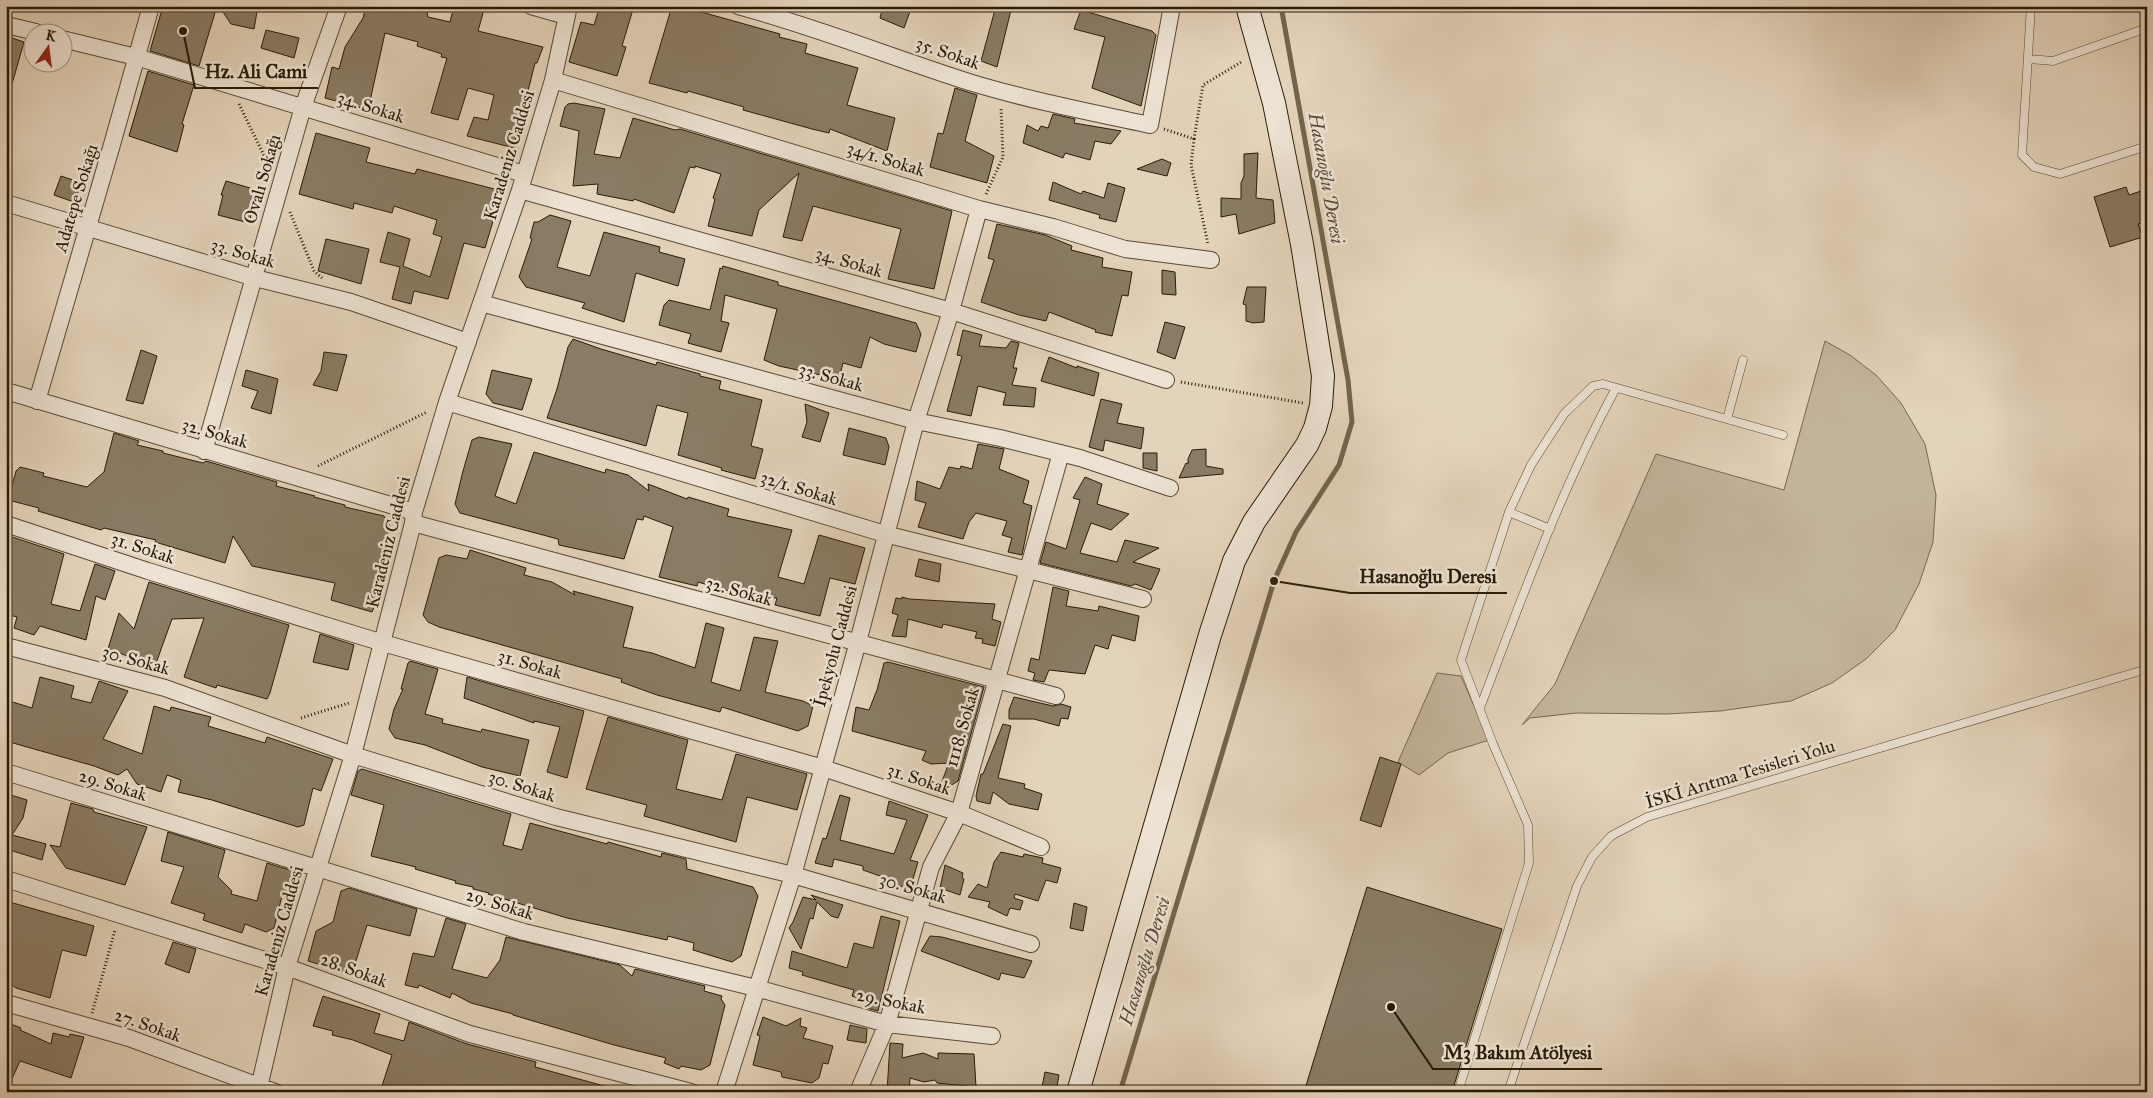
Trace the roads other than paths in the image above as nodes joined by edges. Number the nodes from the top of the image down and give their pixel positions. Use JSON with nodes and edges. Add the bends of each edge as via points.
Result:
{"nodes":[{"id":1,"x":150,"y":6,"type":"edge"},
{"id":2,"x":339,"y":6,"type":"edge"},
{"id":3,"x":531,"y":6,"type":"edge"},
{"id":4,"x":738,"y":6,"type":"edge"},
{"id":5,"x":1172,"y":6,"type":"edge"},
{"id":6,"x":1247,"y":6,"type":"edge"},
{"id":7,"x":2031,"y":6,"type":"edge"},
{"id":8,"x":567,"y":11,"type":"edge"},
{"id":9,"x":6,"y":25,"type":"edge"},
{"id":10,"x":2147,"y":28,"type":"edge"},
{"id":11,"x":22,"y":29,"type":"edge"},
{"id":12,"x":72,"y":41,"type":"edge"},
{"id":13,"x":136,"y":57,"type":"junction"},
{"id":14,"x":2028,"y":59,"type":"junction"},
{"id":15,"x":553,"y":80,"type":"junction"},
{"id":16,"x":303,"y":107,"type":"junction"},
{"id":17,"x":2147,"y":146,"type":"edge"},
{"id":18,"x":524,"y":174,"type":"junction"},
{"id":19,"x":520,"y":190,"type":"junction"},
{"id":20,"x":6,"y":203,"type":"edge"},
{"id":21,"x":979,"y":208,"type":"junction"},
{"id":22,"x":88,"y":226,"type":"junction"},
{"id":23,"x":1211,"y":260,"type":"road end"},
{"id":24,"x":255,"y":278,"type":"junction"},
{"id":25,"x":482,"y":303,"type":"junction"},
{"id":26,"x":951,"y":311,"type":"junction"},
{"id":27,"x":468,"y":342,"type":"junction"},
{"id":28,"x":1743,"y":360,"type":"dead end"},
{"id":29,"x":1166,"y":380,"type":"road end"},
{"id":30,"x":1616,"y":388,"type":"junction"},
{"id":31,"x":6,"y":391,"type":"edge"},
{"id":32,"x":37,"y":401,"type":"junction"},
{"id":33,"x":447,"y":402,"type":"junction"},
{"id":34,"x":1726,"y":419,"type":"junction"},
{"id":35,"x":916,"y":420,"type":"junction"},
{"id":36,"x":1783,"y":435,"type":"dead end"},
{"id":37,"x":204,"y":451,"type":"junction"},
{"id":38,"x":1061,"y":453,"type":"junction"},
{"id":39,"x":1170,"y":488,"type":"dead end"},
{"id":40,"x":1509,"y":512,"type":"junction"},
{"id":41,"x":413,"y":518,"type":"junction"},
{"id":42,"x":6,"y":524,"type":"edge"},
{"id":43,"x":1550,"y":529,"type":"junction"},
{"id":44,"x":885,"y":534,"type":"junction"},
{"id":45,"x":1027,"y":570,"type":"junction"},
{"id":46,"x":1143,"y":599,"type":"dead end"},
{"id":47,"x":858,"y":642,"type":"junction"},
{"id":48,"x":383,"y":643,"type":"junction"},
{"id":49,"x":6,"y":646,"type":"edge"},
{"id":50,"x":2147,"y":668,"type":"edge"},
{"id":51,"x":996,"y":682,"type":"junction"},
{"id":52,"x":1056,"y":696,"type":"dead end"},
{"id":53,"x":1480,"y":708,"type":"junction"},
{"id":54,"x":353,"y":755,"type":"junction"},
{"id":55,"x":823,"y":768,"type":"junction"},
{"id":56,"x":6,"y":772,"type":"edge"},
{"id":57,"x":959,"y":813,"type":"junction"},
{"id":58,"x":1041,"y":847,"type":"dead end"},
{"id":59,"x":317,"y":869,"type":"junction"},
{"id":60,"x":793,"y":875,"type":"junction"},
{"id":61,"x":6,"y":879,"type":"edge"},
{"id":62,"x":918,"y":910,"type":"junction"},
{"id":63,"x":1031,"y":944,"type":"dead end"},
{"id":64,"x":287,"y":967,"type":"junction"},
{"id":65,"x":756,"y":988,"type":"junction"},
{"id":66,"x":6,"y":1003,"type":"edge"},
{"id":67,"x":887,"y":1024,"type":"junction"},
{"id":68,"x":992,"y":1036,"type":"dead end"},
{"id":69,"x":264,"y":1090,"type":"edge"},
{"id":70,"x":690,"y":1092,"type":"edge"},
{"id":71,"x":724,"y":1092,"type":"edge"},
{"id":72,"x":858,"y":1092,"type":"edge"},
{"id":73,"x":1078,"y":1092,"type":"edge"},
{"id":74,"x":1458,"y":1092,"type":"edge"},
{"id":75,"x":1508,"y":1092,"type":"edge"}],
"edges":[{"from":1,"to":13,"type":"street","name":"Adatepe Sokağı"},
{"from":2,"to":16,"type":"street","name":"Ovalı Sokağı"},
{"from":3,"to":8,"type":"street"},
{"from":4,"to":5,"type":"street","name":"35. Sokak","via":[[1001,91],[1150,125]]},
{"from":6,"to":73,"type":"street","via":[[1274,103],[1302,244],[1323,376],[1321,406],[1306,445],[1254,522],[1234,561]]},
{"from":7,"to":14,"type":"lane"},
{"from":8,"to":15,"type":"street","name":"Karadeniz Caddesi"},
{"from":9,"to":11,"type":"street"},
{"from":10,"to":14,"type":"lane","via":[[2053,61]]},
{"from":12,"to":13,"type":"street","name":"34. Sokak"},
{"from":13,"to":16,"type":"street","name":"34. Sokak"},
{"from":13,"to":22,"type":"street","name":"Adatepe Sokağı"},
{"from":14,"to":17,"type":"lane","via":[[2022,155],[2034,167],[2060,174]]},
{"from":15,"to":18,"type":"street","name":"Karadeniz Caddesi"},
{"from":15,"to":21,"type":"street","name":"34/1. Sokak"},
{"from":16,"to":18,"type":"street","name":"34. Sokak"},
{"from":16,"to":24,"type":"street","name":"Ovalı Sokağı"},
{"from":18,"to":19,"type":"street","name":"Karadeniz Caddesi"},
{"from":19,"to":25,"type":"street","name":"Karadeniz Caddesi"},
{"from":19,"to":26,"type":"street","name":"34. Sokak"},
{"from":20,"to":22,"type":"street","name":"33. Sokak"},
{"from":21,"to":23,"type":"street","name":"34/1. Sokak","via":[[1125,249]]},
{"from":21,"to":26,"type":"street","name":"İpekyolu Caddesi"},
{"from":22,"to":24,"type":"street","name":"33. Sokak"},
{"from":22,"to":32,"type":"street","name":"Adatepe Sokağı"},
{"from":24,"to":27,"type":"street","name":"33. Sokak","via":[[351,302]]},
{"from":24,"to":37,"type":"street","name":"Ovalı Sokağı"},
{"from":25,"to":27,"type":"street","name":"Karadeniz Caddesi"},
{"from":25,"to":35,"type":"street","name":"33. Sokak"},
{"from":26,"to":29,"type":"street","name":"34. Sokak"},
{"from":26,"to":35,"type":"street","name":"İpekyolu Caddesi"},
{"from":27,"to":33,"type":"street","name":"Karadeniz Caddesi"},
{"from":28,"to":34,"type":"lane"},
{"from":30,"to":34,"type":"lane"},
{"from":30,"to":40,"type":"lane","via":[[1603,384],[1593,386],[1564,414],[1531,465]]},
{"from":30,"to":43,"type":"lane","via":[[1594,428]]},
{"from":31,"to":32,"type":"street","name":"32. Sokak"},
{"from":32,"to":37,"type":"street","name":"32. Sokak"},
{"from":33,"to":41,"type":"street","name":"Karadeniz Caddesi"},
{"from":33,"to":44,"type":"street","name":"32/1. Sokak"},
{"from":34,"to":36,"type":"lane"},
{"from":35,"to":38,"type":"street","name":"33. Sokak"},
{"from":35,"to":44,"type":"street","name":"İpekyolu Caddesi"},
{"from":37,"to":41,"type":"street","name":"32. Sokak","via":[[296,477]]},
{"from":38,"to":39,"type":"street","name":"33. Sokak"},
{"from":38,"to":45,"type":"street","name":"1118. Sokak"},
{"from":40,"to":43,"type":"lane"},
{"from":40,"to":53,"type":"lane","via":[[1461,660]]},
{"from":41,"to":47,"type":"street","name":"32. Sokak","via":[[746,614]]},
{"from":41,"to":48,"type":"street","name":"Karadeniz Caddesi"},
{"from":42,"to":48,"type":"street","name":"31. Sokak"},
{"from":43,"to":53,"type":"lane"},
{"from":44,"to":45,"type":"street","name":"32/1. Sokak"},
{"from":44,"to":47,"type":"street","name":"İpekyolu Caddesi"},
{"from":45,"to":46,"type":"street","name":"32/1. Sokak"},
{"from":45,"to":51,"type":"street","name":"1118. Sokak"},
{"from":47,"to":51,"type":"street","name":"32. Sokak"},
{"from":47,"to":55,"type":"street","name":"İpekyolu Caddesi"},
{"from":48,"to":54,"type":"street","name":"Karadeniz Caddesi"},
{"from":48,"to":55,"type":"street","name":"31. Sokak"},
{"from":49,"to":54,"type":"street","name":"30. Sokak","via":[[166,688]]},
{"from":50,"to":75,"type":"lane","name":"İSKİ Arıtma Tesisleri Yolu","via":[[1647,817],[1611,836],[1592,857],[1578,886]]},
{"from":51,"to":52,"type":"street","name":"32. Sokak"},
{"from":51,"to":57,"type":"street","name":"1118. Sokak"},
{"from":53,"to":74,"type":"lane","via":[[1528,825],[1530,863]]},
{"from":54,"to":59,"type":"street","name":"Karadeniz Caddesi"},
{"from":54,"to":60,"type":"street","name":"30. Sokak","via":[[556,817]]},
{"from":55,"to":57,"type":"street","name":"31. Sokak"},
{"from":55,"to":60,"type":"street","name":"İpekyolu Caddesi"},
{"from":56,"to":59,"type":"street","name":"29. Sokak"},
{"from":57,"to":58,"type":"street","name":"31. Sokak"},
{"from":57,"to":62,"type":"street","name":"1118. Sokak","via":[[931,867]]},
{"from":59,"to":64,"type":"street","name":"Karadeniz Caddesi"},
{"from":59,"to":65,"type":"street","name":"29. Sokak","via":[[524,932]]},
{"from":60,"to":62,"type":"street","name":"30. Sokak"},
{"from":60,"to":65,"type":"street","name":"İpekyolu Caddesi"},
{"from":61,"to":64,"type":"street","name":"28. Sokak"},
{"from":62,"to":63,"type":"street","name":"30. Sokak"},
{"from":62,"to":67,"type":"street","name":"1118. Sokak"},
{"from":64,"to":69,"type":"street","name":"Karadeniz Caddesi"},
{"from":64,"to":70,"type":"street","name":"28. Sokak","via":[[470,1034]]},
{"from":65,"to":67,"type":"street","name":"29. Sokak"},
{"from":65,"to":71,"type":"street","name":"İpekyolu Caddesi"},
{"from":66,"to":69,"type":"street","name":"27. Sokak","via":[[129,1038]]},
{"from":67,"to":68,"type":"street","name":"29. Sokak"},
{"from":67,"to":72,"type":"street","name":"1118. Sokak"}]}
